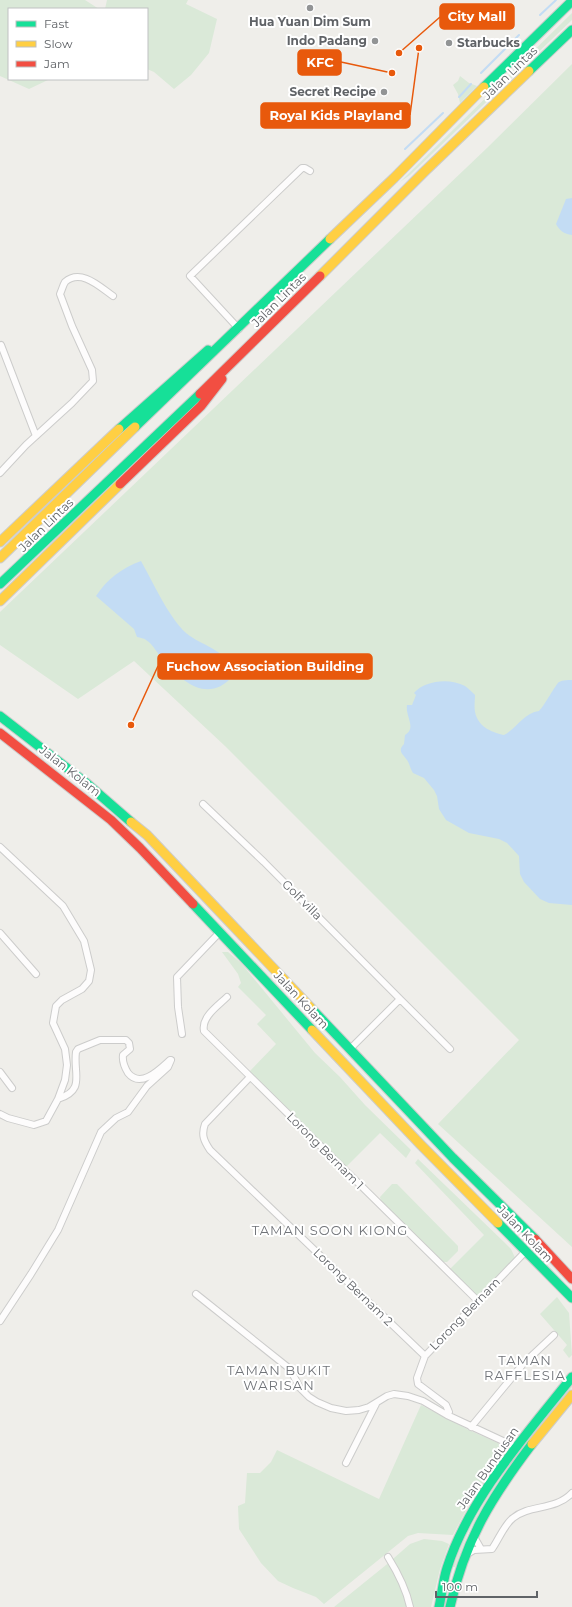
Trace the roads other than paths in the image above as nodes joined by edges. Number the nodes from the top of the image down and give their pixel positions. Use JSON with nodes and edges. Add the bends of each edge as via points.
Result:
{"nodes":[{"id":1,"x":572,"y":1,"type":"edge"},
{"id":2,"x":572,"y":30,"type":"edge"},
{"id":3,"x":310,"y":171,"type":"dead end"},
{"id":4,"x":424,"y":172,"type":"junction"},
{"id":5,"x":394,"y":178,"type":"junction"},
{"id":6,"x":112,"y":296,"type":"dead end"},
{"id":7,"x":238,"y":330,"type":"junction"},
{"id":8,"x":1,"y":345,"type":"edge"},
{"id":9,"x":228,"y":368,"type":"junction"},
{"id":10,"x":36,"y":436,"type":"junction"},
{"id":11,"x":0,"y":473,"type":"edge"},
{"id":12,"x":0,"y":542,"type":"edge"},
{"id":13,"x":0,"y":558,"type":"edge"},
{"id":14,"x":0,"y":584,"type":"edge"},
{"id":15,"x":0,"y":601,"type":"edge"},
{"id":16,"x":0,"y":716,"type":"edge"},
{"id":17,"x":0,"y":733,"type":"edge"},
{"id":18,"x":203,"y":804,"type":"dead end"},
{"id":19,"x":0,"y":847,"type":"edge"},
{"id":20,"x":220,"y":932,"type":"junction"},
{"id":21,"x":0,"y":933,"type":"edge"},
{"id":22,"x":36,"y":974,"type":"dead end"},
{"id":23,"x":227,"y":997,"type":"dead end"},
{"id":24,"x":400,"y":999,"type":"junction"},
{"id":25,"x":311,"y":1009,"type":"junction"},
{"id":26,"x":308,"y":1026,"type":"junction"},
{"id":27,"x":182,"y":1034,"type":"dead end"},
{"id":28,"x":350,"y":1049,"type":"junction"},
{"id":29,"x":450,"y":1050,"type":"dead end"},
{"id":30,"x":0,"y":1072,"type":"edge"},
{"id":31,"x":250,"y":1077,"type":"junction"},
{"id":32,"x":12,"y":1088,"type":"dead end"},
{"id":33,"x":58,"y":1099,"type":"junction"},
{"id":34,"x":0,"y":1114,"type":"edge"},
{"id":35,"x":526,"y":1252,"type":"junction"},
{"id":36,"x":572,"y":1279,"type":"edge"},
{"id":37,"x":564,"y":1291,"type":"junction"},
{"id":38,"x":196,"y":1294,"type":"dead end"},
{"id":39,"x":572,"y":1298,"type":"edge"},
{"id":40,"x":478,"y":1301,"type":"junction"},
{"id":41,"x":572,"y":1301,"type":"edge"},
{"id":42,"x":0,"y":1321,"type":"edge"},
{"id":43,"x":554,"y":1335,"type":"dead end"},
{"id":44,"x":424,"y":1356,"type":"junction"},
{"id":45,"x":572,"y":1377,"type":"edge"},
{"id":46,"x":572,"y":1395,"type":"edge"},
{"id":47,"x":376,"y":1402,"type":"junction"},
{"id":48,"x":447,"y":1415,"type":"junction"},
{"id":49,"x":471,"y":1427,"type":"junction"},
{"id":50,"x":516,"y":1447,"type":"junction"},
{"id":51,"x":346,"y":1463,"type":"dead end"},
{"id":52,"x":572,"y":1493,"type":"edge"},
{"id":53,"x":473,"y":1535,"type":"junction"},
{"id":54,"x":481,"y":1549,"type":"junction"},
{"id":55,"x":464,"y":1556,"type":"junction"},
{"id":56,"x":388,"y":1557,"type":"dead end"},
{"id":57,"x":410,"y":1607,"type":"edge"},
{"id":58,"x":439,"y":1607,"type":"edge"},
{"id":59,"x":450,"y":1607,"type":"edge"}],
"edges":[{"from":1,"to":5,"type":"main road","name":"Jalan Lintas"},
{"from":2,"to":4,"type":"main road","name":"Jalan Lintas"},
{"from":3,"to":7,"type":"street","via":[[302,168],[190,276]]},
{"from":4,"to":5,"type":"main road","via":[[404,188],[395,185]]},
{"from":4,"to":9,"type":"main road","name":"Jalan Lintas"},
{"from":5,"to":7,"type":"main road","name":"Jalan Lintas"},
{"from":6,"to":10,"type":"street","via":[[90,279],[75,277],[65,283],[60,294],[92,370],[93,381]]},
{"from":7,"to":12,"type":"main road","name":"Jalan Lintas","via":[[217,342],[144,406]]},
{"from":7,"to":13,"type":"main road","name":"Jalan Lintas"},
{"from":8,"to":10,"type":"street"},
{"from":9,"to":14,"type":"main road","name":"Jalan Lintas"},
{"from":9,"to":15,"type":"main road","via":[[202,406]]},
{"from":10,"to":11,"type":"street"},
{"from":16,"to":25,"type":"main road","name":"Jalan Kolam","via":[[85,782],[147,835]]},
{"from":17,"to":20,"type":"main road","name":"Jalan Kolam","via":[[111,820]]},
{"from":18,"to":24,"type":"street","name":"Golf villa"},
{"from":19,"to":33,"type":"street","via":[[63,906],[84,941],[91,970],[89,981],[82,989],[56,1006],[53,1023],[65,1049],[67,1065],[66,1080]]},
{"from":20,"to":26,"type":"main road","name":"Jalan Kolam"},
{"from":20,"to":27,"type":"street","via":[[177,977]]},
{"from":21,"to":22,"type":"street"},
{"from":23,"to":31,"type":"street","name":"Lorong Bernam 1","via":[[206,1018],[204,1031]]},
{"from":24,"to":28,"type":"street"},
{"from":24,"to":29,"type":"street","name":"Golf villa"},
{"from":25,"to":26,"type":"main road","via":[[306,1014]]},
{"from":25,"to":28,"type":"main road","name":"Jalan Kolam"},
{"from":26,"to":35,"type":"main road","name":"Jalan Kolam"},
{"from":28,"to":36,"type":"main road","name":"Jalan Kolam"},
{"from":30,"to":32,"type":"street"},
{"from":31,"to":40,"type":"street","name":"Lorong Bernam 1"},
{"from":31,"to":44,"type":"street","name":"Lorong Bernam 2","via":[[205,1124],[205,1143]]},
{"from":33,"to":34,"type":"street","via":[[46,1122],[34,1125]]},
{"from":33,"to":42,"type":"street","via":[[73,1092],[78,1049],[100,1040],[126,1040],[129,1043],[130,1048],[123,1055],[124,1065],[131,1076],[138,1079],[147,1078],[171,1060],[168,1067],[147,1086],[128,1112],[116,1118],[101,1132],[58,1230]]},
{"from":35,"to":37,"type":"main road","name":"Jalan Kolam"},
{"from":35,"to":40,"type":"street","name":"Lorong Bernam"},
{"from":37,"to":39,"type":"main road","name":"Jalan Kolam"},
{"from":37,"to":41,"type":"main road"},
{"from":38,"to":47,"type":"street","via":[[290,1370],[300,1388],[309,1397],[331,1408],[346,1411],[369,1407]]},
{"from":40,"to":44,"type":"street","name":"Lorong Bernam"},
{"from":43,"to":49,"type":"street","via":[[523,1364]]},
{"from":44,"to":48,"type":"street","name":"Lorong Bernam","via":[[417,1378],[418,1384],[446,1406],[449,1412]]},
{"from":45,"to":50,"type":"main road","name":"Jalan Bundusan"},
{"from":46,"to":53,"type":"main road","name":"Jalan Bundusan","via":[[498,1491]]},
{"from":47,"to":48,"type":"street","via":[[394,1394],[408,1396],[423,1401]]},
{"from":47,"to":51,"type":"street"},
{"from":48,"to":49,"type":"street"},
{"from":49,"to":50,"type":"street"},
{"from":50,"to":58,"type":"main road","name":"Jalan Bundusan","via":[[467,1520],[447,1568]]},
{"from":52,"to":54,"type":"street","via":[[562,1502],[513,1518],[492,1549]]},
{"from":53,"to":54,"type":"street"},
{"from":53,"to":55,"type":"main road","name":"Jalan Bundusan"},
{"from":54,"to":55,"type":"street"},
{"from":55,"to":59,"type":"main road","name":"Jalan Bundusan"},
{"from":56,"to":57,"type":"street","via":[[407,1593]]}]}
